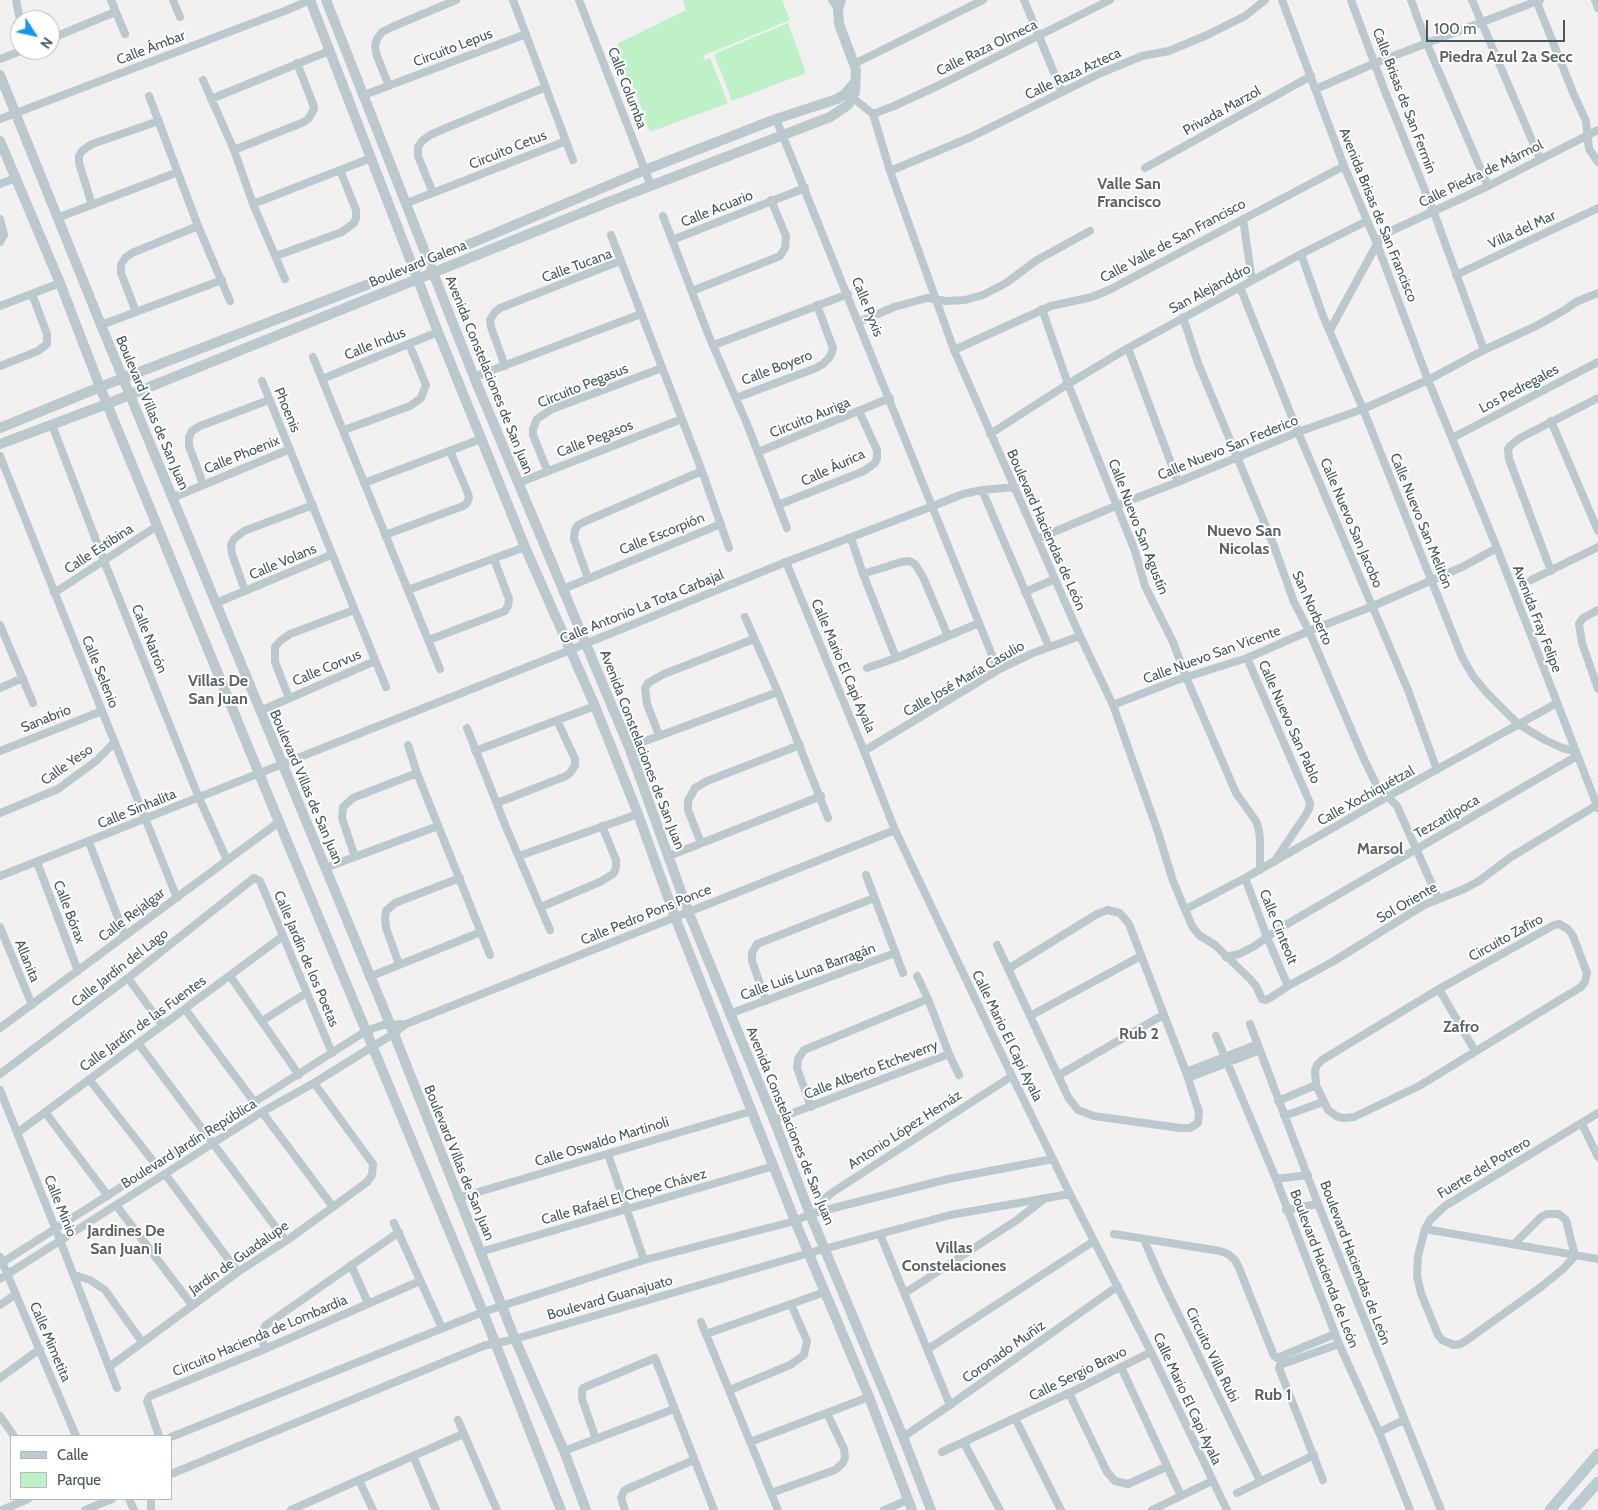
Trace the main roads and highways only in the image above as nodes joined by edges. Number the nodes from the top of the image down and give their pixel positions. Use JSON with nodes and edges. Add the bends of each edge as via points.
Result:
{"nodes":[{"id":1,"x":1598,"y":1454,"type":"edge"},
{"id":2,"x":1598,"y":1482,"type":"edge"},
{"id":3,"x":1550,"y":1510,"type":"edge"},
{"id":4,"x":1574,"y":1510,"type":"edge"}],
"edges":[{"from":1,"to":3,"type":"main road"},
{"from":2,"to":4,"type":"main road"}]}
